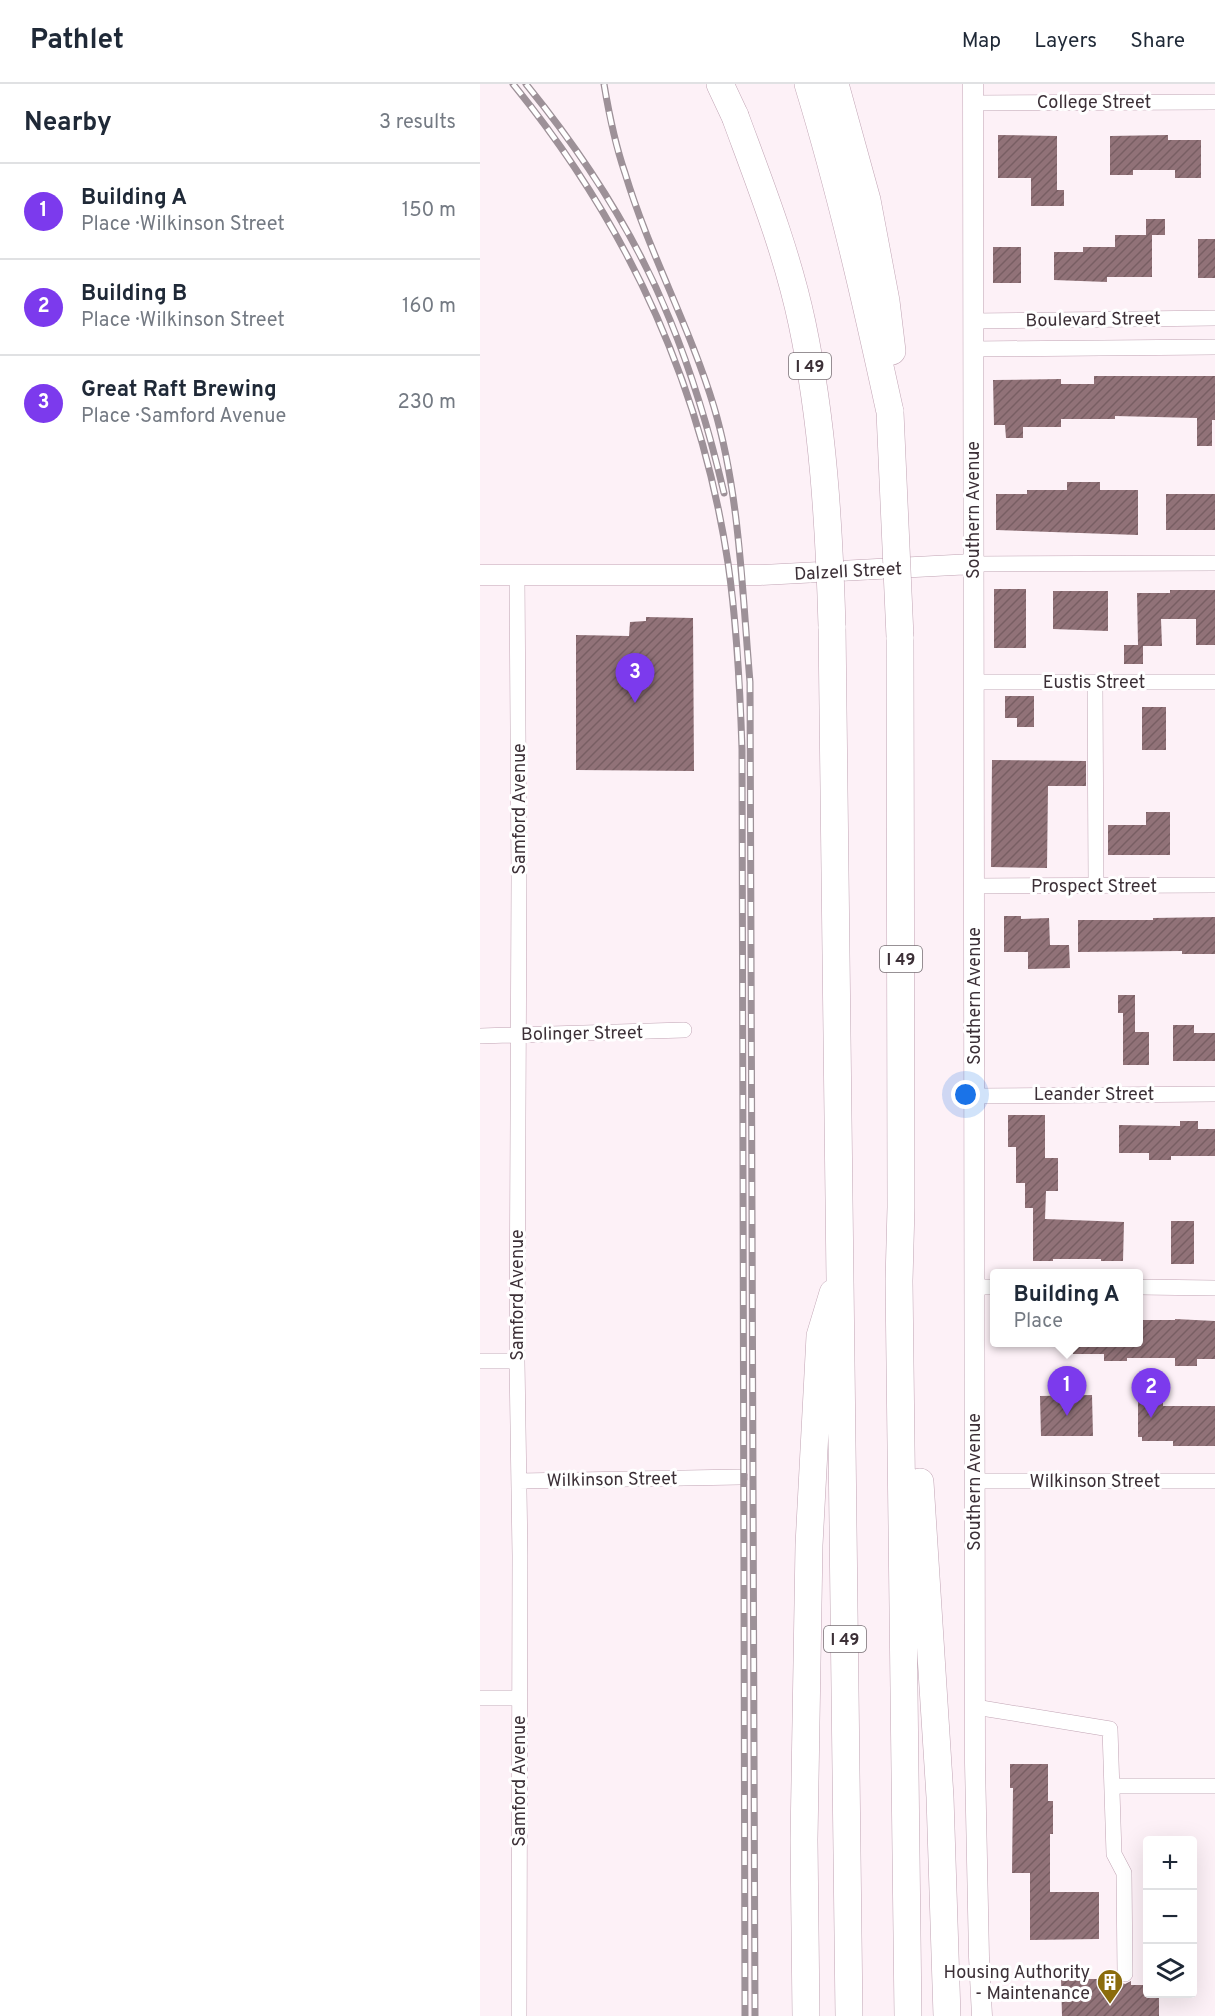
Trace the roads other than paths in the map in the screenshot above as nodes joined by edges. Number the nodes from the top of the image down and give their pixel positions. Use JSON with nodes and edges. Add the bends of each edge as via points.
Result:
{"nodes":[{"id":1,"x":720,"y":84,"type":"edge"},
{"id":2,"x":728,"y":84,"type":"edge"},
{"id":3,"x":808,"y":84,"type":"edge"},
{"id":4,"x":835,"y":84,"type":"edge"},
{"id":5,"x":973,"y":93,"type":"edge"},
{"id":6,"x":1215,"y":102,"type":"edge"},
{"id":7,"x":735,"y":116,"type":"junction"},
{"id":8,"x":1215,"y":318,"type":"edge"},
{"id":9,"x":972,"y":321,"type":"junction"},
{"id":10,"x":1215,"y":347,"type":"edge"},
{"id":11,"x":972,"y":349,"type":"junction"},
{"id":12,"x":890,"y":412,"type":"junction"},
{"id":13,"x":1215,"y":562,"type":"edge"},
{"id":14,"x":973,"y":564,"type":"junction"},
{"id":15,"x":480,"y":575,"type":"edge"},
{"id":16,"x":517,"y":575,"type":"junction"},
{"id":17,"x":973,"y":682,"type":"junction"},
{"id":18,"x":1095,"y":682,"type":"junction"},
{"id":19,"x":1215,"y":682,"type":"edge"},
{"id":20,"x":1215,"y":885,"type":"edge"},
{"id":21,"x":973,"y":886,"type":"junction"},
{"id":22,"x":1096,"y":886,"type":"junction"},
{"id":23,"x":684,"y":1030,"type":"dead end"},
{"id":24,"x":518,"y":1035,"type":"junction"},
{"id":25,"x":480,"y":1036,"type":"edge"},
{"id":26,"x":1215,"y":1094,"type":"edge"},
{"id":27,"x":974,"y":1095,"type":"junction"},
{"id":28,"x":841,"y":1263,"type":"junction"},
{"id":29,"x":899,"y":1281,"type":"junction"},
{"id":30,"x":974,"y":1287,"type":"junction"},
{"id":31,"x":990,"y":1287,"type":"edge"},
{"id":32,"x":1143,"y":1287,"type":"edge"},
{"id":33,"x":1215,"y":1288,"type":"edge"},
{"id":34,"x":480,"y":1361,"type":"edge"},
{"id":35,"x":517,"y":1361,"type":"junction"},
{"id":36,"x":740,"y":1477,"type":"dead end"},
{"id":37,"x":519,"y":1481,"type":"junction"},
{"id":38,"x":974,"y":1481,"type":"junction"},
{"id":39,"x":1215,"y":1481,"type":"edge"},
{"id":40,"x":480,"y":1698,"type":"edge"},
{"id":41,"x":519,"y":1698,"type":"junction"},
{"id":42,"x":975,"y":1707,"type":"junction"},
{"id":43,"x":1112,"y":1786,"type":"junction"},
{"id":44,"x":1215,"y":1786,"type":"edge"},
{"id":45,"x":1125,"y":1974,"type":"dead end"},
{"id":46,"x":519,"y":2016,"type":"edge"},
{"id":47,"x":806,"y":2016,"type":"edge"},
{"id":48,"x":849,"y":2016,"type":"edge"},
{"id":49,"x":908,"y":2016,"type":"edge"},
{"id":50,"x":947,"y":2016,"type":"edge"},
{"id":51,"x":982,"y":2016,"type":"edge"}],
"edges":[{"from":1,"to":7,"type":"highway"},
{"from":2,"to":7,"type":"highway"},
{"from":3,"to":12,"type":"highway","via":[[861,279]]},
{"from":4,"to":12,"type":"highway","via":[[867,200],[886,301],[892,357]]},
{"from":5,"to":6,"type":"street","name":"College Street"},
{"from":5,"to":9,"type":"street","name":"Southern Avenue"},
{"from":7,"to":28,"type":"highway","number":"I 49","bridge":true,"via":[[778,234],[802,321],[823,450],[832,626]]},
{"from":8,"to":9,"type":"street","name":"Boulevard Street"},
{"from":9,"to":11,"type":"street","name":"Southern Avenue"},
{"from":10,"to":11,"type":"street","name":"Boulevard Street"},
{"from":11,"to":14,"type":"street","name":"Southern Avenue"},
{"from":12,"to":29,"type":"highway","number":"I 49","bridge":true,"via":[[900,638]]},
{"from":13,"to":14,"type":"street","name":"Dalzell Street"},
{"from":14,"to":16,"type":"street","name":"Dalzell Street","via":[[760,575]]},
{"from":14,"to":17,"type":"street","name":"Southern Avenue"},
{"from":15,"to":16,"type":"street","name":"Dalzell Street"},
{"from":16,"to":24,"type":"street","name":"Samford Avenue"},
{"from":17,"to":18,"type":"street","name":"Eustis Street"},
{"from":17,"to":21,"type":"street","name":"Southern Avenue"},
{"from":18,"to":19,"type":"street","name":"Eustis Street"},
{"from":18,"to":22,"type":"street"},
{"from":20,"to":22,"type":"street","name":"Prospect Street"},
{"from":21,"to":22,"type":"street","name":"Prospect Street"},
{"from":21,"to":27,"type":"street","name":"Southern Avenue"},
{"from":23,"to":24,"type":"street","name":"Bolinger Street"},
{"from":24,"to":25,"type":"street","name":"Bolinger Street"},
{"from":24,"to":35,"type":"street","name":"Samford Avenue"},
{"from":26,"to":27,"type":"street","name":"Leander Street"},
{"from":27,"to":30,"type":"street","name":"Southern Avenue"},
{"from":28,"to":47,"type":"highway","via":[[820,1336],[811,1486],[806,1626]]},
{"from":28,"to":48,"type":"highway","number":"I 49"},
{"from":29,"to":49,"type":"highway","number":"I 49"},
{"from":29,"to":50,"type":"highway","via":[[917,1405],[940,1797]]},
{"from":30,"to":31,"type":"street"},
{"from":30,"to":38,"type":"street","name":"Southern Avenue"},
{"from":32,"to":33,"type":"street"},
{"from":34,"to":35,"type":"street"},
{"from":35,"to":37,"type":"street","name":"Samford Avenue"},
{"from":36,"to":37,"type":"street","name":"Wilkinson Street"},
{"from":37,"to":41,"type":"street","name":"Samford Avenue"},
{"from":38,"to":39,"type":"street","name":"Wilkinson Street"},
{"from":38,"to":42,"type":"street","name":"Southern Avenue"},
{"from":40,"to":41,"type":"street"},
{"from":41,"to":46,"type":"street","name":"Samford Avenue"},
{"from":42,"to":43,"type":"street","via":[[1110,1729]]},
{"from":42,"to":51,"type":"street","name":"Southern Avenue"},
{"from":43,"to":44,"type":"street"},
{"from":43,"to":45,"type":"street","via":[[1114,1854],[1124,1873]]}]}
